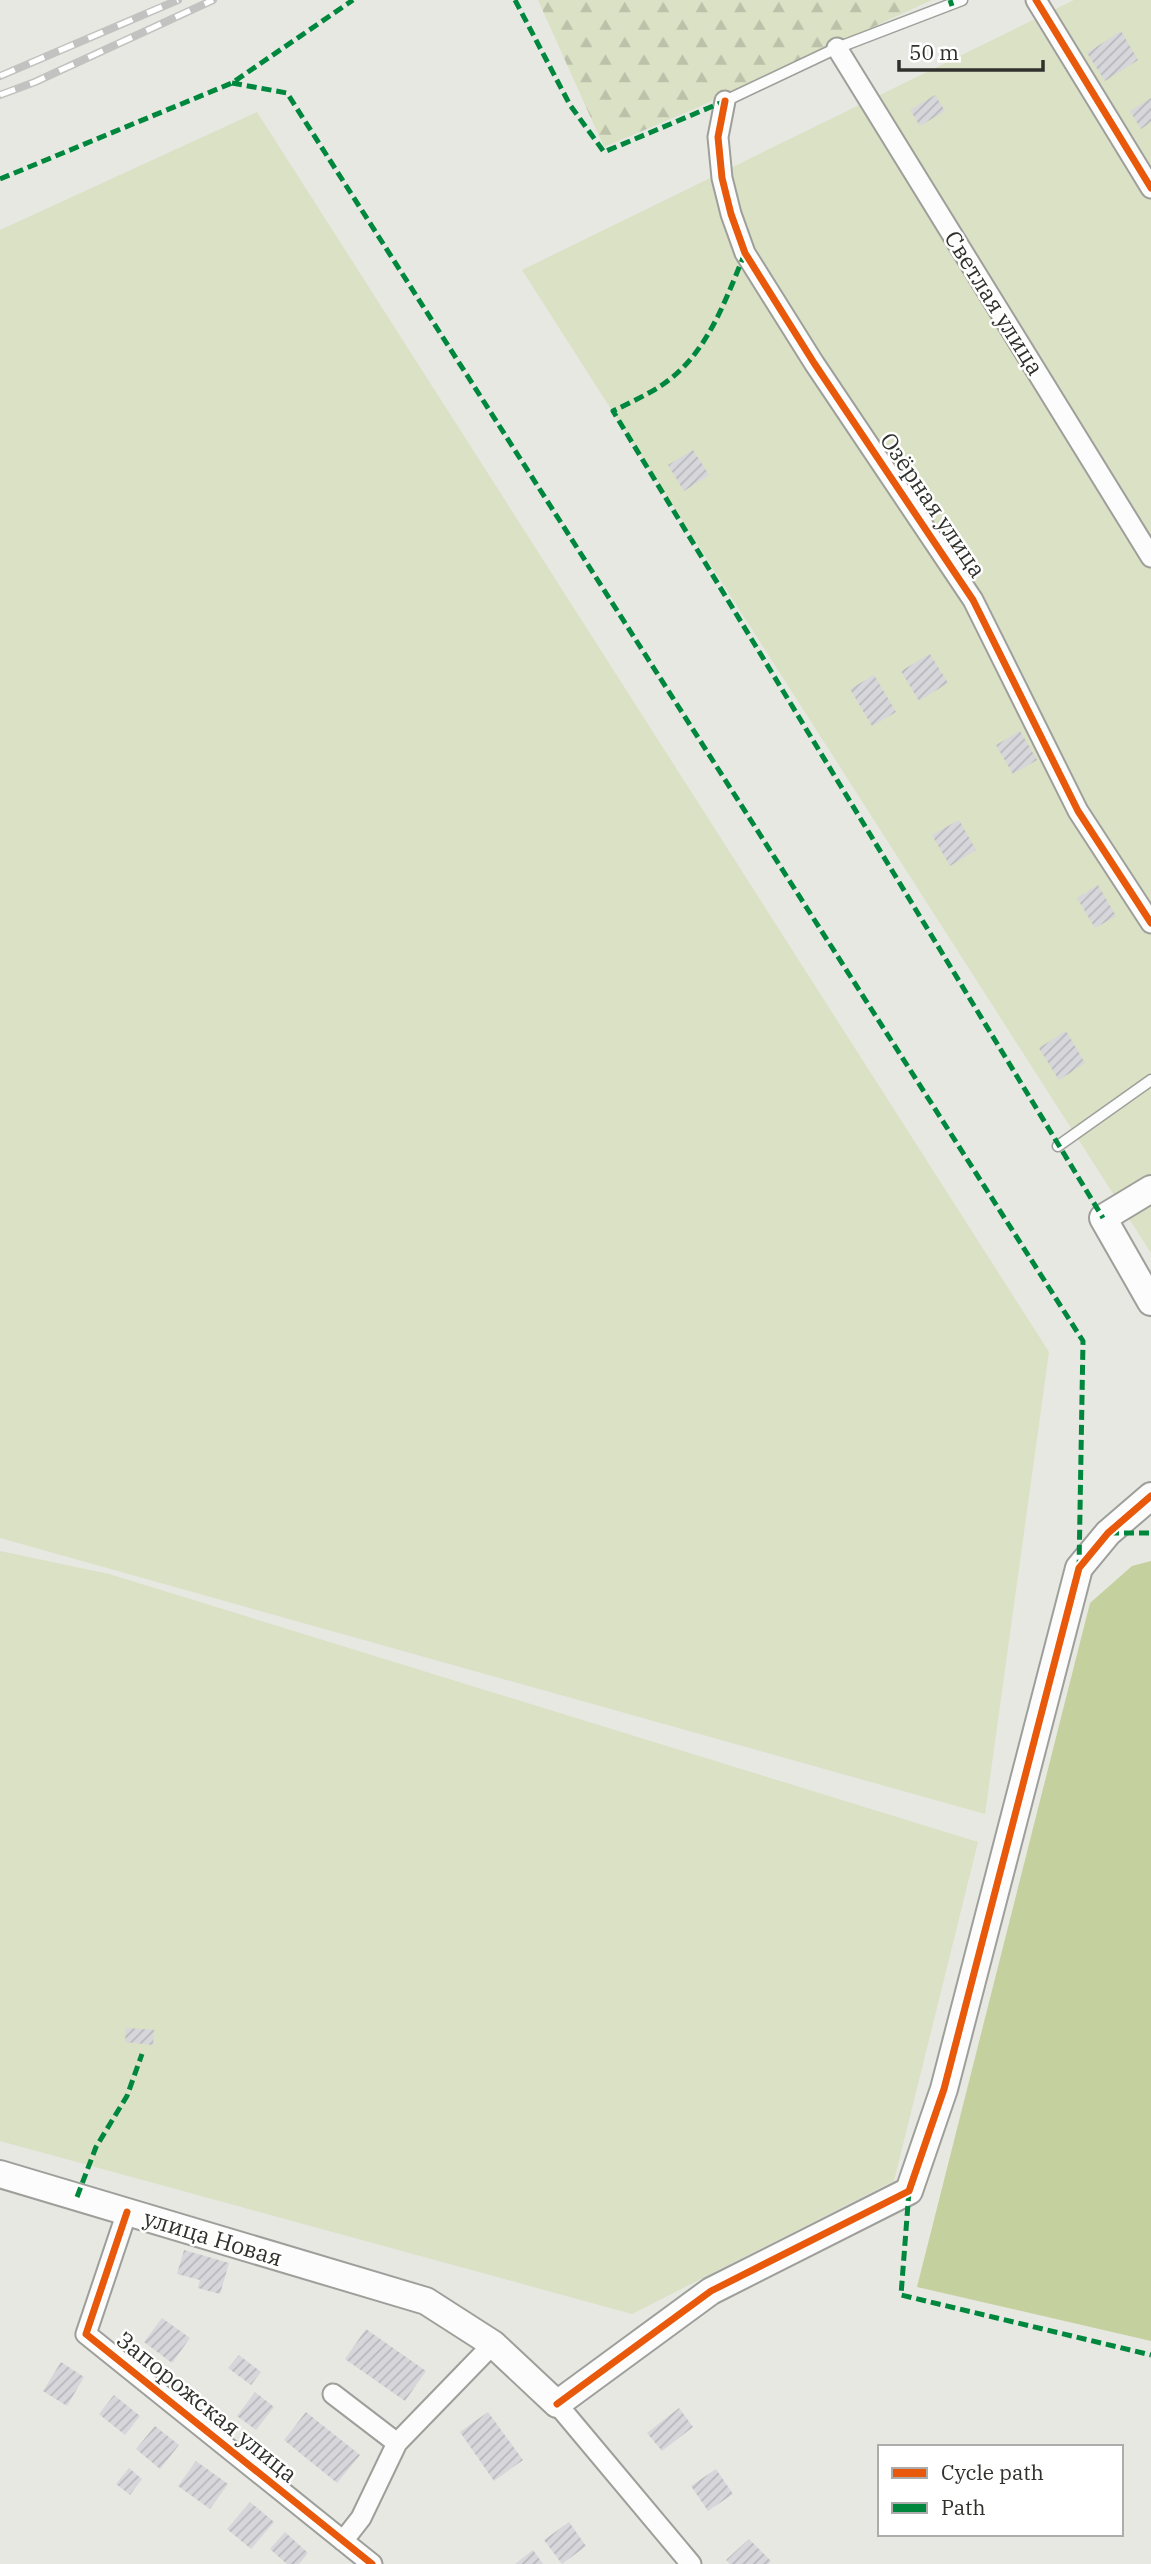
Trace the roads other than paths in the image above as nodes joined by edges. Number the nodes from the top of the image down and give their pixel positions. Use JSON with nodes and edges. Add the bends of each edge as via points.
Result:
{"nodes":[{"id":1,"x":962,"y":0,"type":"edge"},
{"id":2,"x":1035,"y":0,"type":"edge"},
{"id":3,"x":837,"y":48,"type":"junction"},
{"id":4,"x":724,"y":101,"type":"joint"},
{"id":5,"x":1151,"y":188,"type":"edge"},
{"id":6,"x":1151,"y":557,"type":"edge"},
{"id":7,"x":1151,"y":923,"type":"edge"},
{"id":8,"x":1151,"y":1080,"type":"edge"},
{"id":9,"x":1058,"y":1146,"type":"dead end"},
{"id":10,"x":1151,"y":1189,"type":"edge"},
{"id":11,"x":1151,"y":1302,"type":"edge"},
{"id":12,"x":1151,"y":1496,"type":"edge"},
{"id":13,"x":0,"y":2174,"type":"edge"},
{"id":14,"x":127,"y":2212,"type":"junction"},
{"id":15,"x":493,"y":2344,"type":"junction"},
{"id":16,"x":333,"y":2394,"type":"dead end"},
{"id":17,"x":557,"y":2404,"type":"junction"},
{"id":18,"x":397,"y":2443,"type":"junction"},
{"id":19,"x":342,"y":2541,"type":"junction"},
{"id":20,"x":372,"y":2564,"type":"edge"},
{"id":21,"x":691,"y":2564,"type":"edge"}],
"edges":[{"from":1,"to":3,"type":"lane"},
{"from":2,"to":5,"type":"street"},
{"from":3,"to":4,"type":"lane"},
{"from":3,"to":6,"type":"street","name":"Светлая улица"},
{"from":4,"to":7,"type":"street","name":"Озёрная улица","via":[[718,137],[722,177],[745,253],[973,600],[1078,811]]},
{"from":8,"to":9,"type":"lane"},
{"from":10,"to":11,"type":"street","via":[[1103,1218]]},
{"from":12,"to":17,"type":"street","via":[[1108,1533],[1079,1568],[944,2089],[909,2191],[710,2291]]},
{"from":13,"to":14,"type":"street","name":"улица Новая"},
{"from":14,"to":15,"type":"street","name":"улица Новая","via":[[426,2301]]},
{"from":14,"to":19,"type":"street","name":"Запорожская улица","via":[[86,2334]]},
{"from":15,"to":17,"type":"street","name":"улица Новая"},
{"from":15,"to":18,"type":"street"},
{"from":16,"to":18,"type":"street"},
{"from":17,"to":21,"type":"street"},
{"from":18,"to":19,"type":"street","via":[[361,2518]]},
{"from":19,"to":20,"type":"street","name":"Запорожская улица"}]}
